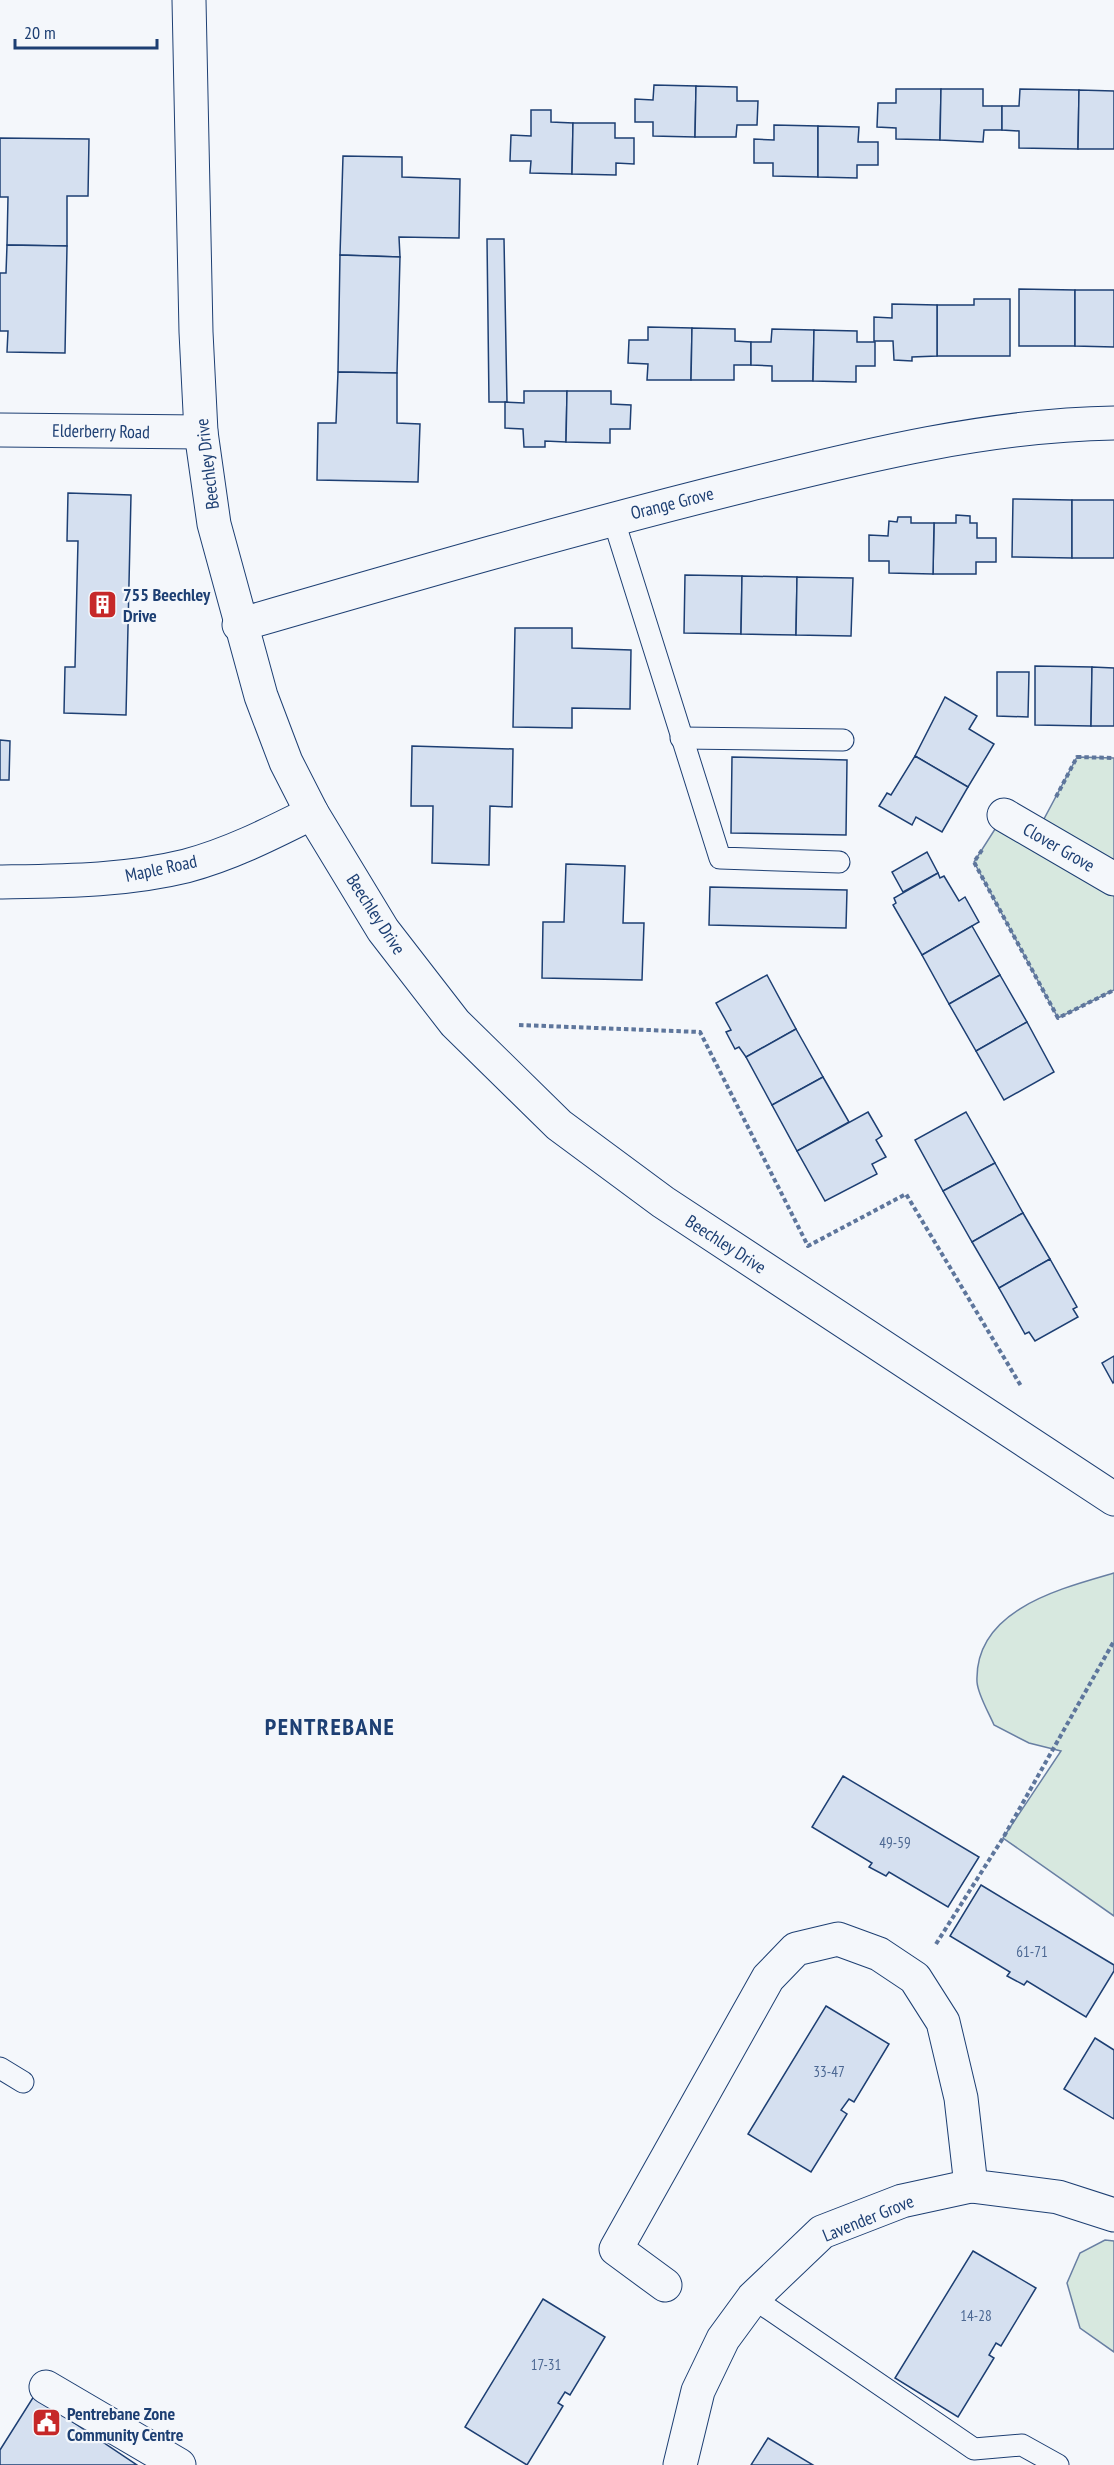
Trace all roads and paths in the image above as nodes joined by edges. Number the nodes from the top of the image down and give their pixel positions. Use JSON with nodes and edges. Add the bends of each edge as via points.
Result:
{"nodes":[{"id":1,"x":189,"y":0,"type":"edge"},
{"id":2,"x":1114,"y":423,"type":"edge"},
{"id":3,"x":0,"y":430,"type":"edge"},
{"id":4,"x":201,"y":432,"type":"junction"},
{"id":5,"x":613,"y":518,"type":"junction"},
{"id":6,"x":239,"y":625,"type":"junction"},
{"id":7,"x":681,"y":738,"type":"junction"},
{"id":8,"x":843,"y":740,"type":"dead end"},
{"id":9,"x":1114,"y":758,"type":"edge"},
{"id":10,"x":312,"y":813,"type":"junction"},
{"id":11,"x":1004,"y":815,"type":"joint"},
{"id":12,"x":1037,"y":832,"type":"junction"},
{"id":13,"x":839,"y":862,"type":"dead end"},
{"id":14,"x":1114,"y":879,"type":"edge"},
{"id":15,"x":0,"y":882,"type":"edge"},
{"id":16,"x":1114,"y":990,"type":"edge"},
{"id":17,"x":455,"y":1023,"type":"junction"},
{"id":18,"x":1025,"y":1392,"type":"dead end"},
{"id":19,"x":1114,"y":1499,"type":"edge"},
{"id":20,"x":1114,"y":1641,"type":"edge"},
{"id":21,"x":915,"y":1978,"type":"junction"},
{"id":22,"x":0,"y":2068,"type":"edge"},
{"id":23,"x":23,"y":2082,"type":"dead end"},
{"id":24,"x":971,"y":2186,"type":"junction"},
{"id":25,"x":1114,"y":2215,"type":"edge"},
{"id":26,"x":665,"y":2285,"type":"dead end"},
{"id":27,"x":753,"y":2298,"type":"junction"},
{"id":28,"x":46,"y":2387,"type":"dead end"},
{"id":29,"x":178,"y":2465,"type":"edge"},
{"id":30,"x":680,"y":2465,"type":"edge"},
{"id":31,"x":1058,"y":2465,"type":"edge"}],
"edges":[{"from":1,"to":4,"type":"street","name":"Beechley Drive"},
{"from":2,"to":5,"type":"street","name":"Orange Grove","via":[[958,438]]},
{"from":3,"to":4,"type":"street","name":"Elderberry Road"},
{"from":4,"to":6,"type":"street","name":"Beechley Drive","via":[[214,524]]},
{"from":5,"to":6,"type":"street","name":"Orange Grove"},
{"from":5,"to":7,"type":"lane"},
{"from":6,"to":10,"type":"street","name":"Beechley Drive","via":[[286,762]]},
{"from":7,"to":8,"type":"lane"},
{"from":7,"to":13,"type":"lane","via":[[720,858]]},
{"from":9,"to":12,"type":"path","via":[[1077,757]]},
{"from":10,"to":15,"type":"street","name":"Maple Road","via":[[253,843],[186,866],[96,881]]},
{"from":10,"to":17,"type":"street","name":"Beechley Drive","via":[[383,930]]},
{"from":11,"to":12,"type":"street","name":"Clover Grove"},
{"from":11,"to":16,"type":"path","via":[[974,862],[1058,1018]]},
{"from":12,"to":14,"type":"street","name":"Clover Grove"},
{"from":17,"to":18,"type":"path","via":[[700,1032],[808,1246],[906,1194]]},
{"from":17,"to":19,"type":"street","name":"Beechley Drive","via":[[559,1125],[663,1202]]},
{"from":20,"to":21,"type":"path","via":[[1003,1839]]},
{"from":21,"to":24,"type":"street","via":[[943,2022],[961,2098]]},
{"from":21,"to":26,"type":"street","via":[[879,1954],[838,1939],[796,1949],[768,1978],[616,2249]]},
{"from":22,"to":23,"type":"lane"},
{"from":24,"to":25,"type":"street","name":"Lavender Grove","via":[[1058,2196]]},
{"from":24,"to":27,"type":"street","name":"Lavender Grove","via":[[902,2201],[822,2232]]},
{"from":27,"to":30,"type":"street","name":"Lavender Grove","via":[[723,2339],[698,2391]]},
{"from":27,"to":31,"type":"lane","via":[[974,2449],[1022,2445]]},
{"from":28,"to":29,"type":"street"}]}
